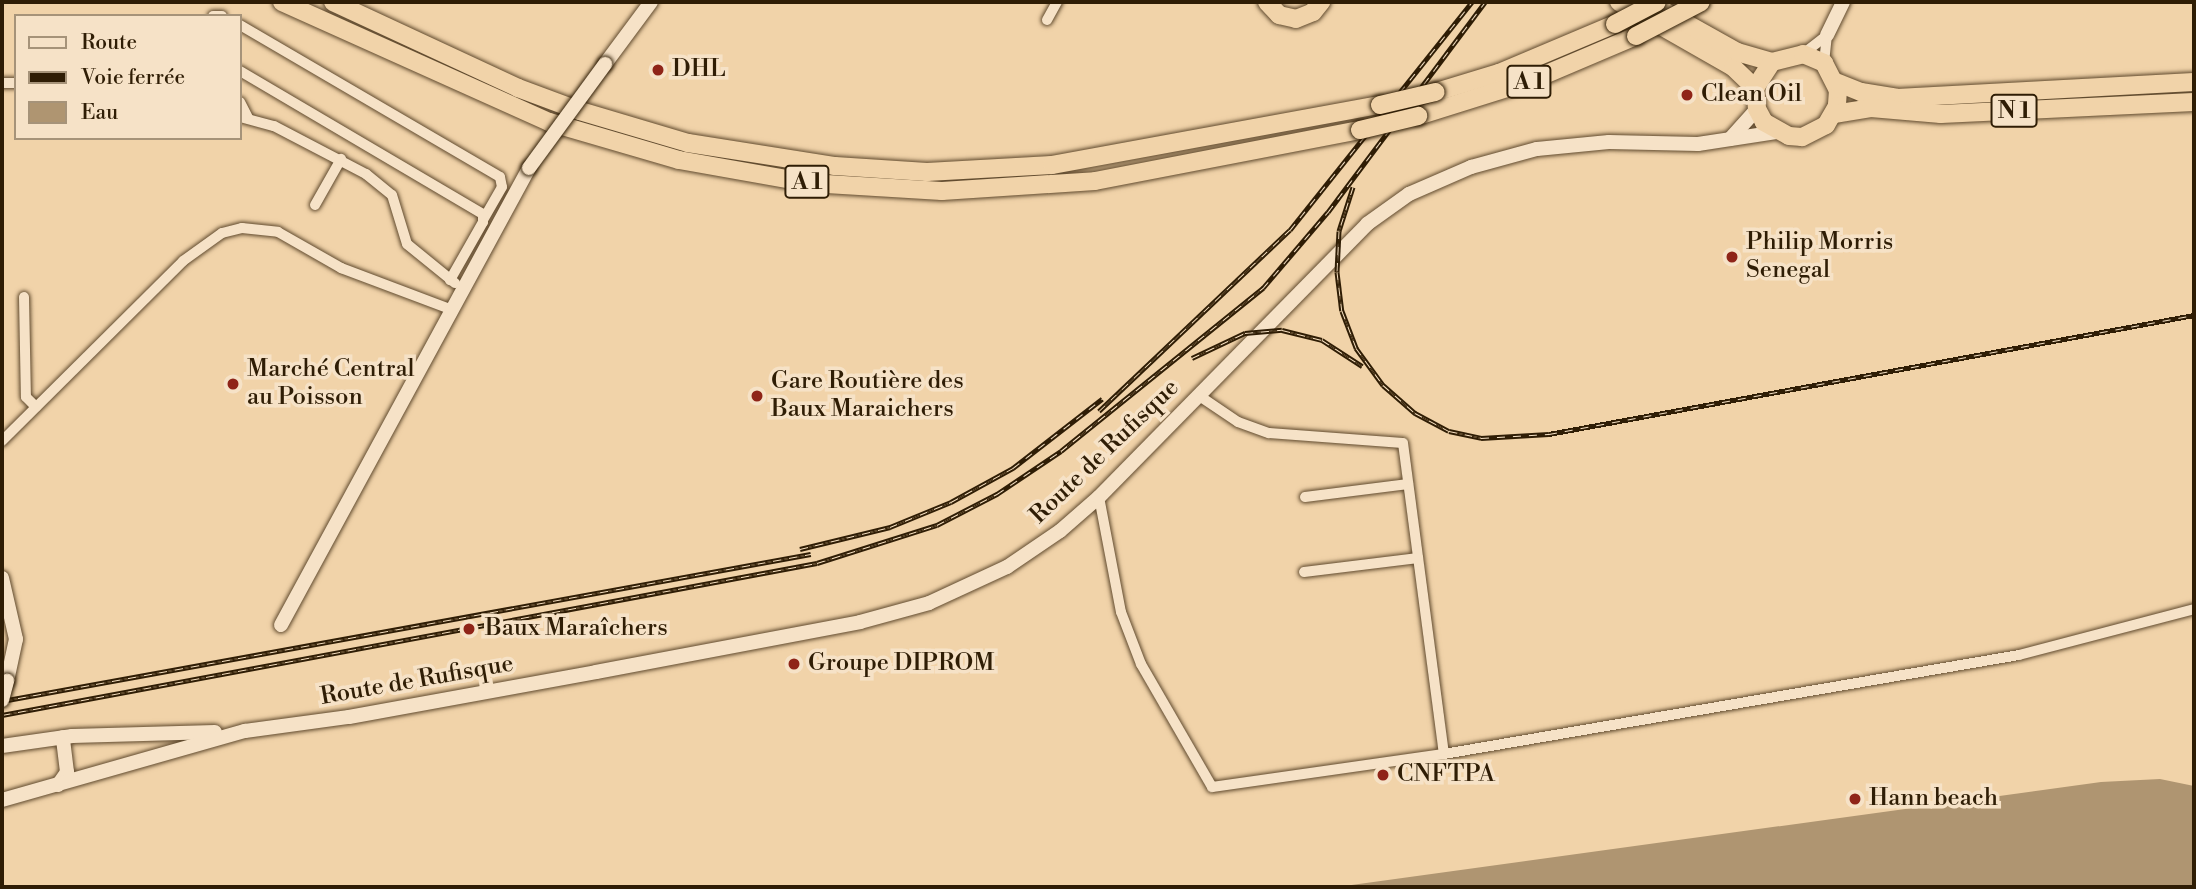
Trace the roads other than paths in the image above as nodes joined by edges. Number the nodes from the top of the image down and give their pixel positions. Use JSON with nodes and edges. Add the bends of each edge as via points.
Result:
{"nodes":[{"id":1,"x":282,"y":2,"type":"edge"},
{"id":2,"x":333,"y":2,"type":"edge"},
{"id":3,"x":651,"y":2,"type":"edge"},
{"id":4,"x":1057,"y":2,"type":"edge"},
{"id":5,"x":1268,"y":2,"type":"edge"},
{"id":6,"x":1338,"y":2,"type":"edge"},
{"id":7,"x":1619,"y":2,"type":"edge"},
{"id":8,"x":1648,"y":2,"type":"edge"},
{"id":9,"x":1657,"y":2,"type":"edge"},
{"id":10,"x":1701,"y":2,"type":"edge"},
{"id":11,"x":1843,"y":2,"type":"edge"},
{"id":12,"x":1320,"y":4,"type":"edge"},
{"id":13,"x":1047,"y":20,"type":"dead end"},
{"id":14,"x":242,"y":26,"type":"edge"},
{"id":15,"x":1827,"y":35,"type":"junction"},
{"id":16,"x":1803,"y":54,"type":"junction"},
{"id":17,"x":1772,"y":62,"type":"junction"},
{"id":18,"x":1824,"y":63,"type":"junction"},
{"id":19,"x":242,"y":72,"type":"edge"},
{"id":20,"x":1836,"y":82,"type":"junction"},
{"id":21,"x":2194,"y":82,"type":"edge"},
{"id":22,"x":1755,"y":88,"type":"junction"},
{"id":23,"x":2194,"y":102,"type":"edge"},
{"id":24,"x":1757,"y":109,"type":"junction"},
{"id":25,"x":1834,"y":114,"type":"junction"},
{"id":26,"x":244,"y":118,"type":"edge"},
{"id":27,"x":1776,"y":132,"type":"junction"},
{"id":28,"x":1726,"y":141,"type":"junction"},
{"id":29,"x":341,"y":159,"type":"junction"},
{"id":30,"x":315,"y":205,"type":"dead end"},
{"id":31,"x":484,"y":218,"type":"junction"},
{"id":32,"x":455,"y":283,"type":"junction"},
{"id":33,"x":24,"y":297,"type":"dead end"},
{"id":34,"x":450,"y":309,"type":"junction"},
{"id":35,"x":1198,"y":395,"type":"junction"},
{"id":36,"x":36,"y":407,"type":"junction"},
{"id":37,"x":2,"y":441,"type":"edge"},
{"id":38,"x":1408,"y":484,"type":"junction"},
{"id":39,"x":1305,"y":497,"type":"dead end"},
{"id":40,"x":1099,"y":498,"type":"junction"},
{"id":41,"x":1418,"y":558,"type":"junction"},
{"id":42,"x":1304,"y":572,"type":"dead end"},
{"id":43,"x":2,"y":578,"type":"edge"},
{"id":44,"x":2194,"y":609,"type":"edge"},
{"id":45,"x":281,"y":625,"type":"dead end"},
{"id":46,"x":2,"y":700,"type":"edge"},
{"id":47,"x":245,"y":731,"type":"junction"},
{"id":48,"x":63,"y":737,"type":"junction"},
{"id":49,"x":2,"y":746,"type":"edge"},
{"id":50,"x":1444,"y":754,"type":"junction"},
{"id":51,"x":58,"y":785,"type":"junction"},
{"id":52,"x":2,"y":800,"type":"edge"}],
"edges":[{"from":1,"to":10,"type":"highway","number":"A 1","bridge":true,"via":[[550,122],[679,160],[810,183],[942,191],[1096,181],[1418,116],[1530,81],[1636,36]]},
{"from":2,"to":9,"type":"highway","number":"A 1","bridge":true,"via":[[487,74],[580,111],[688,143],[835,166],[927,172],[1052,165],[1380,106],[1510,69]]},
{"from":3,"to":32,"type":"main road","bridge":true,"via":[[529,169]]},
{"from":4,"to":13,"type":"street"},
{"from":5,"to":12,"type":"highway","via":[[1279,15],[1296,19]]},
{"from":6,"to":12,"type":"highway"},
{"from":7,"to":22,"type":"highway","via":[[1733,67]]},
{"from":8,"to":17,"type":"highway","via":[[1737,52]]},
{"from":11,"to":15,"type":"main road"},
{"from":14,"to":31,"type":"street","via":[[500,177],[502,187]]},
{"from":15,"to":16,"type":"street"},
{"from":15,"to":18,"type":"street"},
{"from":16,"to":17,"type":"highway"},
{"from":16,"to":18,"type":"highway"},
{"from":17,"to":22,"type":"highway"},
{"from":18,"to":20,"type":"highway"},
{"from":19,"to":31,"type":"street"},
{"from":20,"to":21,"type":"highway","number":"N 1","via":[[1897,98]]},
{"from":20,"to":25,"type":"highway"},
{"from":22,"to":24,"type":"highway"},
{"from":23,"to":25,"type":"highway","number":"N 1","via":[[1941,114],[1871,108]]},
{"from":24,"to":27,"type":"highway"},
{"from":24,"to":28,"type":"main road"},
{"from":25,"to":27,"type":"highway","number":"N 1","via":[[1826,125],[1802,137]]},
{"from":26,"to":29,"type":"street"},
{"from":27,"to":28,"type":"main road","name":"Route de Rufisque","number":"N 1"},
{"from":28,"to":35,"type":"main road","name":"Route de Rufisque","number":"N 1","via":[[1609,142],[1537,149],[1439,178],[1367,224]]},
{"from":29,"to":30,"type":"street"},
{"from":29,"to":32,"type":"street","via":[[392,195],[407,244]]},
{"from":31,"to":32,"type":"street"},
{"from":32,"to":34,"type":"main road"},
{"from":33,"to":36,"type":"street","via":[[26,397]]},
{"from":34,"to":36,"type":"street","via":[[341,268],[278,232],[242,228],[212,239],[183,261]]},
{"from":34,"to":45,"type":"main road"},
{"from":35,"to":38,"type":"street","via":[[1238,422],[1269,433],[1403,443]]},
{"from":35,"to":40,"type":"main road","name":"Route de Rufisque","number":"N 1"},
{"from":36,"to":37,"type":"street"},
{"from":38,"to":39,"type":"street"},
{"from":38,"to":41,"type":"street"},
{"from":40,"to":47,"type":"main road","name":"Route de Rufisque","number":"N 1","via":[[1007,567],[905,611],[362,715]]},
{"from":40,"to":50,"type":"street","via":[[1118,603],[1141,664],[1212,787]]},
{"from":41,"to":42,"type":"street"},
{"from":41,"to":50,"type":"street"},
{"from":43,"to":46,"type":"main road","bridge":true,"via":[[16,639]]},
{"from":44,"to":50,"type":"street","via":[[2019,655]]},
{"from":47,"to":48,"type":"main road","name":"Route de Rufisque","number":"N 1"},
{"from":47,"to":51,"type":"main road","name":"Route de Rufisque","number":"N 1","via":[[173,748]]},
{"from":48,"to":49,"type":"main road","name":"Route de Rufisque","number":"N 1"},
{"from":48,"to":51,"type":"main road","via":[[66,772]]},
{"from":51,"to":52,"type":"main road","name":"Route de Rufisque","number":"N 1"}]}
